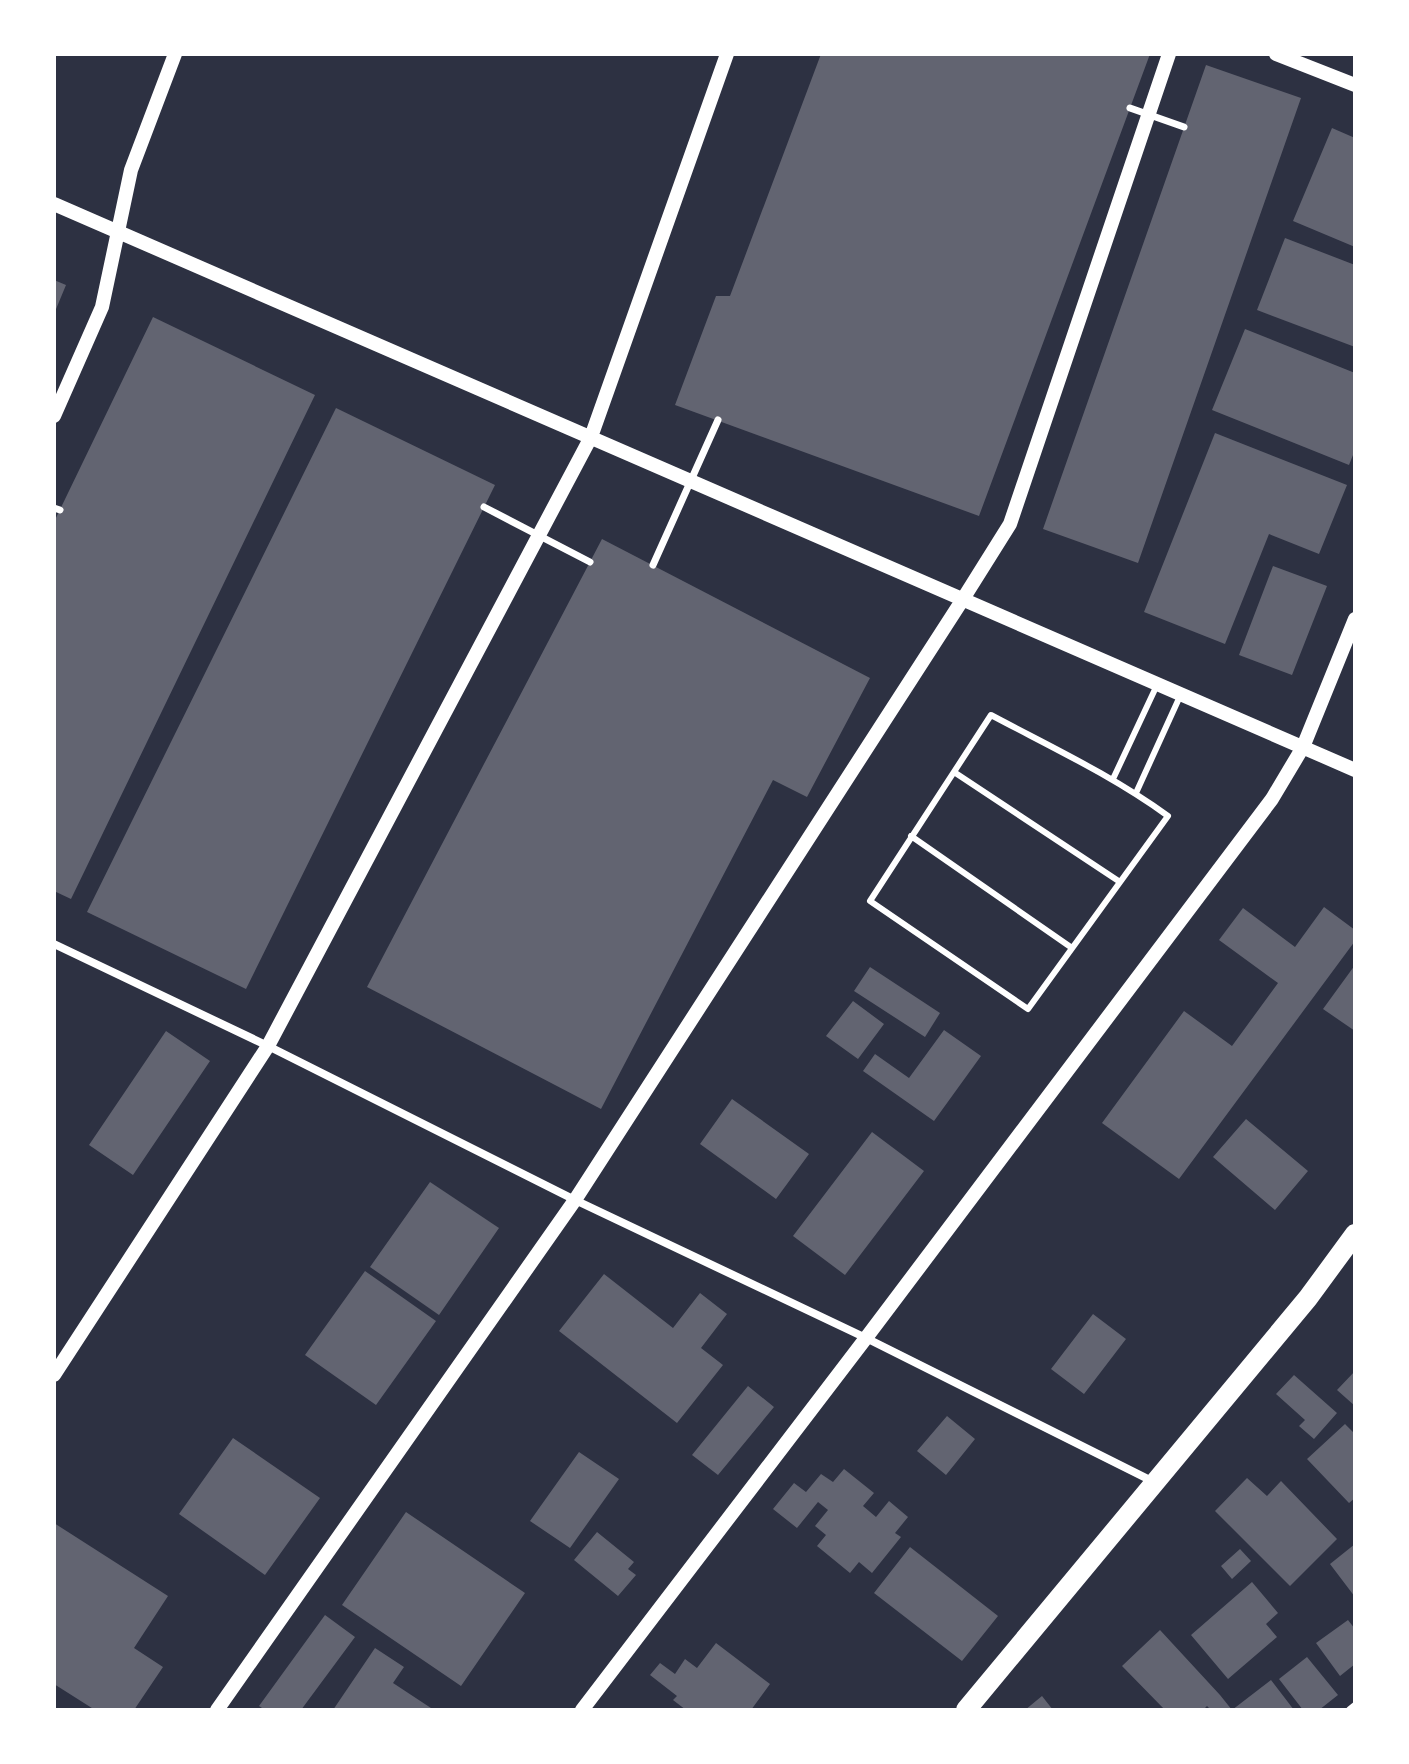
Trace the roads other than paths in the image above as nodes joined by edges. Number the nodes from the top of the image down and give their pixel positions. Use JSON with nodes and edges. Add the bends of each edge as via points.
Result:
{"nodes":[{"id":1,"x":175,"y":54,"type":"edge"},
{"id":2,"x":727,"y":54,"type":"edge"},
{"id":3,"x":1169,"y":54,"type":"edge"},
{"id":4,"x":1276,"y":54,"type":"edge"},
{"id":5,"x":1355,"y":85,"type":"edge"},
{"id":6,"x":1130,"y":108,"type":"dead end"},
{"id":7,"x":1184,"y":127,"type":"dead end"},
{"id":8,"x":54,"y":204,"type":"edge"},
{"id":9,"x":117,"y":232,"type":"junction"},
{"id":10,"x":54,"y":416,"type":"edge"},
{"id":11,"x":718,"y":420,"type":"dead end"},
{"id":12,"x":591,"y":437,"type":"junction"},
{"id":13,"x":484,"y":507,"type":"dead end"},
{"id":14,"x":590,"y":562,"type":"dead end"},
{"id":15,"x":653,"y":565,"type":"dead end"},
{"id":16,"x":963,"y":599,"type":"junction"},
{"id":17,"x":1355,"y":619,"type":"edge"},
{"id":18,"x":1158,"y":684,"type":"junction"},
{"id":19,"x":1181,"y":694,"type":"junction"},
{"id":20,"x":1303,"y":747,"type":"junction"},
{"id":21,"x":1355,"y":770,"type":"edge"},
{"id":22,"x":954,"y":772,"type":"junction"},
{"id":23,"x":1113,"y":779,"type":"junction"},
{"id":24,"x":1136,"y":793,"type":"junction"},
{"id":25,"x":911,"y":836,"type":"junction"},
{"id":26,"x":1120,"y":882,"type":"junction"},
{"id":27,"x":54,"y":944,"type":"edge"},
{"id":28,"x":1072,"y":948,"type":"junction"},
{"id":29,"x":268,"y":1046,"type":"junction"},
{"id":30,"x":575,"y":1200,"type":"junction"},
{"id":31,"x":1355,"y":1234,"type":"edge"},
{"id":32,"x":866,"y":1338,"type":"junction"},
{"id":33,"x":54,"y":1375,"type":"edge"},
{"id":34,"x":1155,"y":1482,"type":"junction"},
{"id":35,"x":1355,"y":1706,"type":"edge"},
{"id":36,"x":217,"y":1710,"type":"edge"},
{"id":37,"x":582,"y":1710,"type":"edge"},
{"id":38,"x":966,"y":1710,"type":"edge"},
{"id":39,"x":1350,"y":1710,"type":"edge"}],
"edges":[{"from":1,"to":9,"type":"street","via":[[131,170]]},
{"from":2,"to":12,"type":"street"},
{"from":3,"to":16,"type":"street","via":[[1010,524]]},
{"from":4,"to":5,"type":"street"},
{"from":6,"to":7,"type":"street"},
{"from":8,"to":9,"type":"street"},
{"from":9,"to":10,"type":"street","via":[[102,307]]},
{"from":9,"to":12,"type":"street"},
{"from":11,"to":15,"type":"street"},
{"from":12,"to":16,"type":"street"},
{"from":12,"to":29,"type":"street"},
{"from":13,"to":14,"type":"street"},
{"from":16,"to":18,"type":"street"},
{"from":16,"to":30,"type":"street"},
{"from":17,"to":20,"type":"street"},
{"from":18,"to":19,"type":"street"},
{"from":18,"to":23,"type":"lane"},
{"from":19,"to":20,"type":"street"},
{"from":19,"to":24,"type":"lane"},
{"from":20,"to":21,"type":"street"},
{"from":20,"to":32,"type":"street","via":[[1272,799]]},
{"from":22,"to":23,"type":"lane","via":[[991,715]]},
{"from":22,"to":25,"type":"lane"},
{"from":22,"to":26,"type":"lane"},
{"from":23,"to":24,"type":"lane"},
{"from":24,"to":26,"type":"lane","via":[[1168,816]]},
{"from":25,"to":28,"type":"lane"},
{"from":25,"to":28,"type":"lane","via":[[870,901],[1028,1009]]},
{"from":26,"to":28,"type":"lane"},
{"from":27,"to":29,"type":"street"},
{"from":29,"to":30,"type":"street"},
{"from":29,"to":33,"type":"street"},
{"from":30,"to":32,"type":"street"},
{"from":30,"to":36,"type":"street"},
{"from":31,"to":34,"type":"main road"},
{"from":32,"to":34,"type":"street"},
{"from":32,"to":37,"type":"street"},
{"from":34,"to":38,"type":"main road"},
{"from":35,"to":39,"type":"street"}]}
